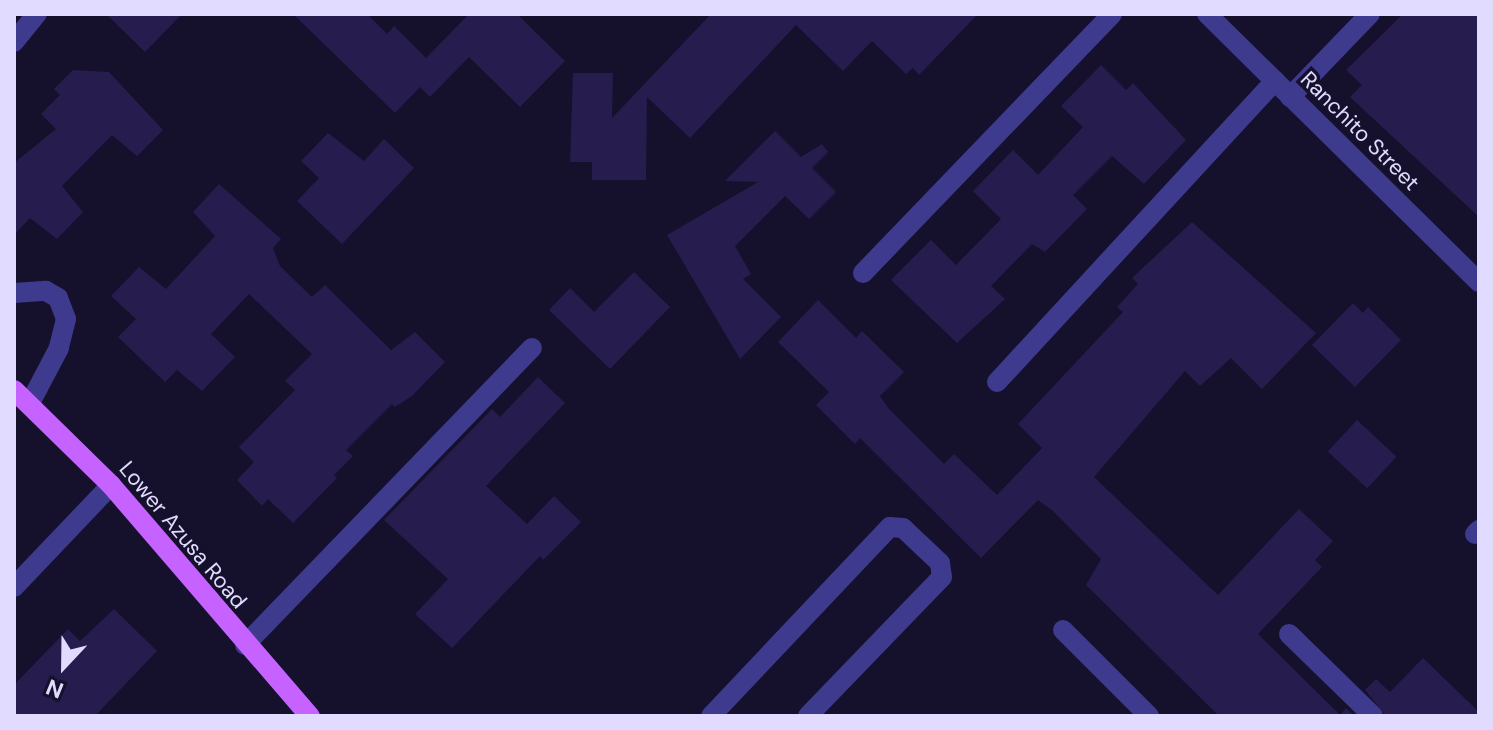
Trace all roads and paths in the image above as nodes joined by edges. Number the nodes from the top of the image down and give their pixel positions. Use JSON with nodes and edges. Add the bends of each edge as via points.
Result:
{"nodes":[{"id":1,"x":37,"y":14,"type":"edge"},
{"id":2,"x":1112,"y":14,"type":"edge"},
{"id":3,"x":1207,"y":14,"type":"edge"},
{"id":4,"x":1370,"y":14,"type":"edge"},
{"id":5,"x":14,"y":42,"type":"edge"},
{"id":6,"x":1275,"y":81,"type":"junction"},
{"id":7,"x":1290,"y":97,"type":"junction"},
{"id":8,"x":1476,"y":272,"type":"edge"},
{"id":9,"x":863,"y":273,"type":"dead end"},
{"id":10,"x":14,"y":293,"type":"edge"},
{"id":11,"x":532,"y":348,"type":"dead end"},
{"id":12,"x":997,"y":382,"type":"dead end"},
{"id":13,"x":21,"y":398,"type":"edge"},
{"id":14,"x":111,"y":485,"type":"junction"},
{"id":15,"x":14,"y":587,"type":"edge"},
{"id":16,"x":1063,"y":630,"type":"dead end"},
{"id":17,"x":1289,"y":634,"type":"dead end"},
{"id":18,"x":245,"y":645,"type":"junction"},
{"id":19,"x":310,"y":716,"type":"edge"},
{"id":20,"x":711,"y":716,"type":"edge"},
{"id":21,"x":808,"y":716,"type":"edge"},
{"id":22,"x":1149,"y":716,"type":"edge"},
{"id":23,"x":1373,"y":716,"type":"edge"}],
"edges":[{"from":1,"to":5,"type":"street"},
{"from":2,"to":9,"type":"street"},
{"from":3,"to":6,"type":"street","name":"Ranchito Street"},
{"from":4,"to":7,"type":"street"},
{"from":6,"to":7,"type":"street","name":"Ranchito Street"},
{"from":6,"to":12,"type":"street"},
{"from":7,"to":8,"type":"street","name":"Ranchito Street"},
{"from":10,"to":13,"type":"street","via":[[46,291],[58,298],[66,319],[59,348]]},
{"from":11,"to":18,"type":"street"},
{"from":13,"to":14,"type":"main road","name":"Lower Azusa Road"},
{"from":14,"to":15,"type":"street"},
{"from":14,"to":18,"type":"main road","name":"Lower Azusa Road"},
{"from":16,"to":22,"type":"street"},
{"from":17,"to":23,"type":"street"},
{"from":18,"to":19,"type":"main road","name":"Lower Azusa Road"},
{"from":20,"to":21,"type":"street","via":[[890,527],[903,528],[940,563],[942,577]]}]}
